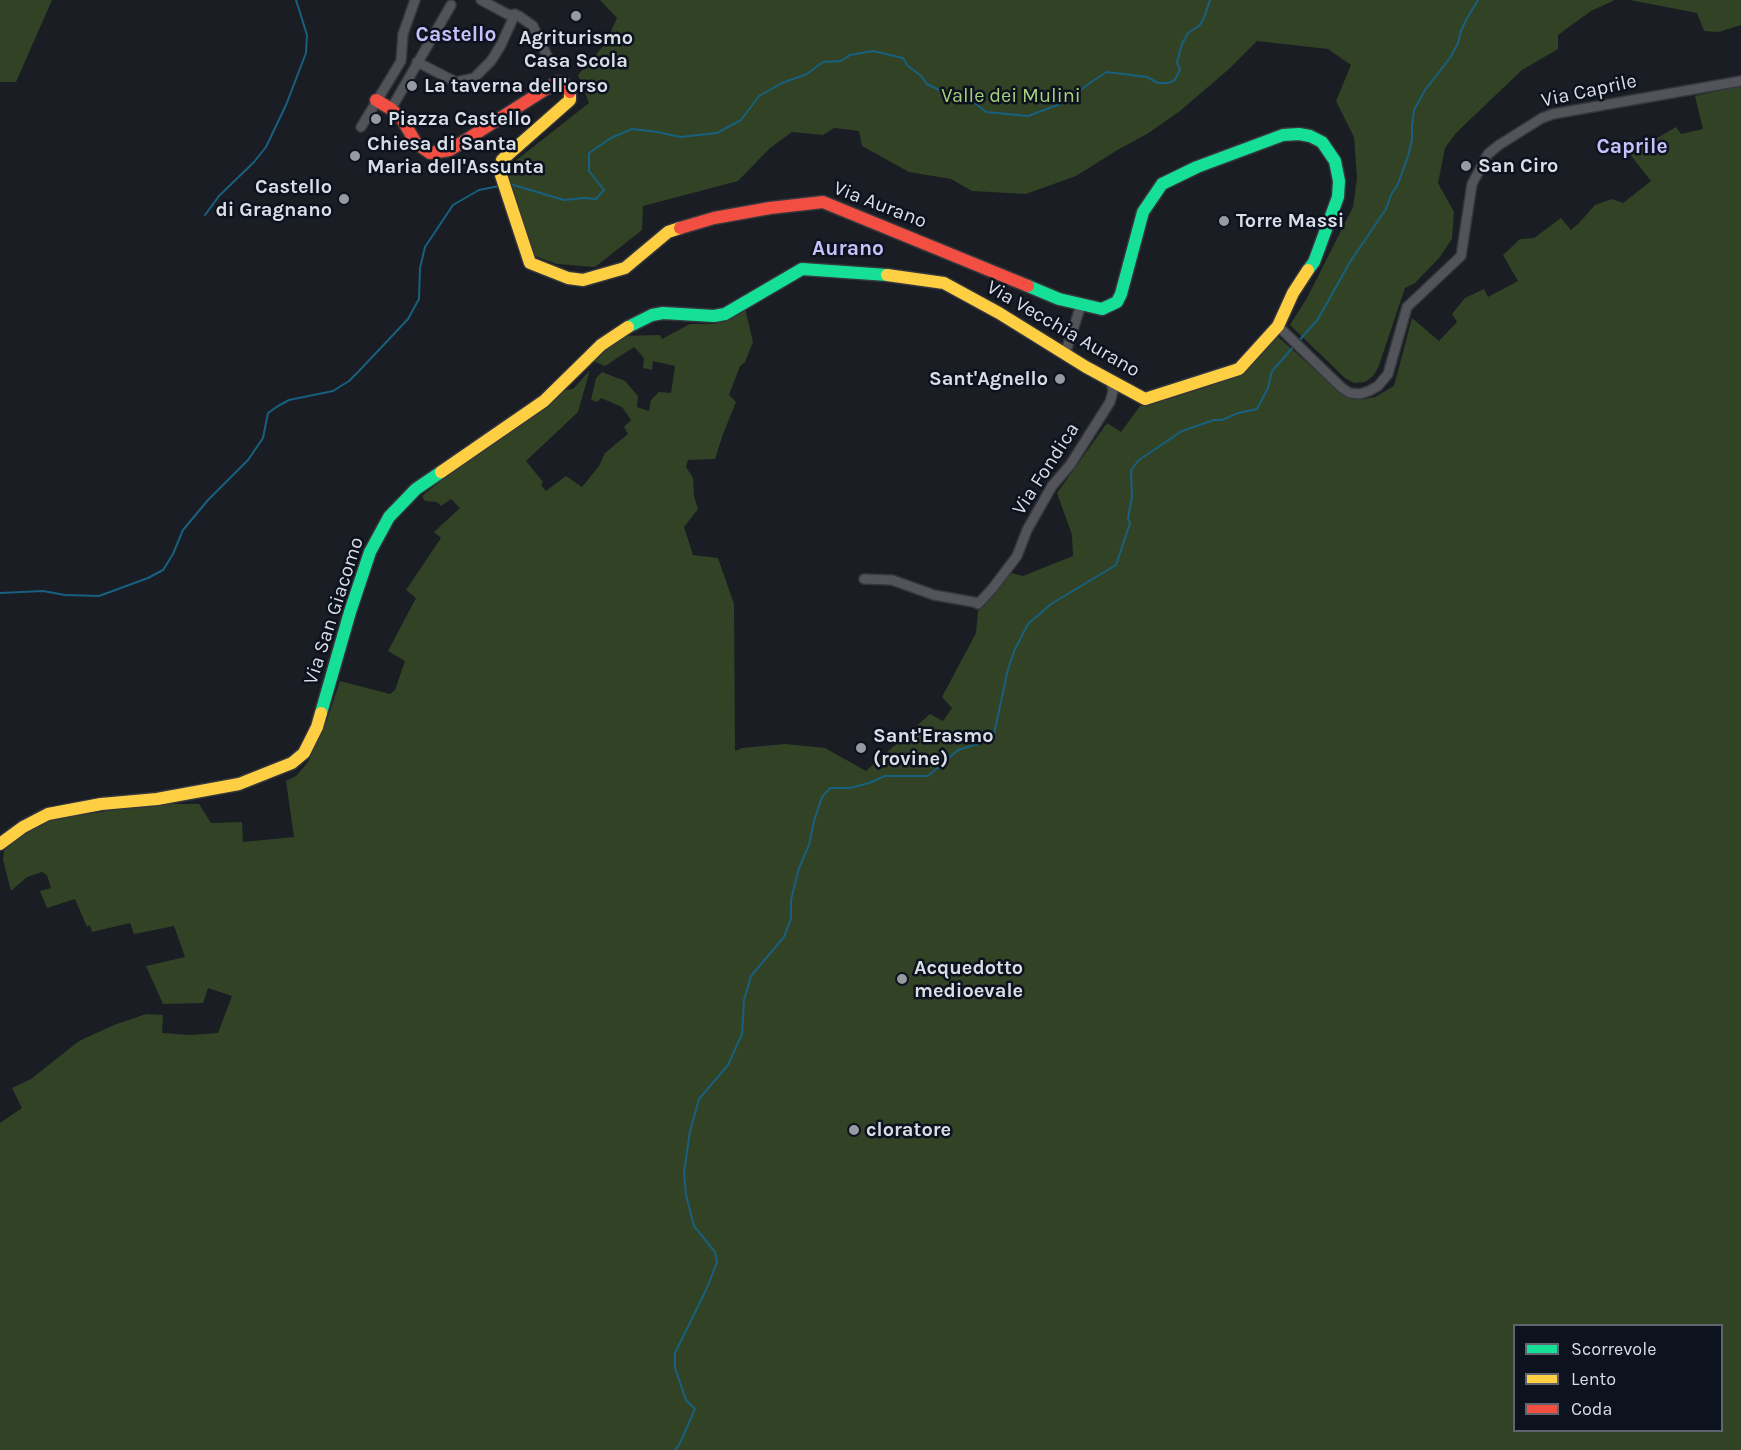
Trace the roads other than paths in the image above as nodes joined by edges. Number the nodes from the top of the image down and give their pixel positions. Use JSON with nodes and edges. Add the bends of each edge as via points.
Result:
{"nodes":[{"id":1,"x":415,"y":0,"type":"edge"},
{"id":2,"x":481,"y":0,"type":"edge"},
{"id":3,"x":451,"y":5,"type":"dead end"},
{"id":4,"x":515,"y":14,"type":"junction"},
{"id":5,"x":548,"y":58,"type":"dead end"},
{"id":6,"x":417,"y":62,"type":"junction"},
{"id":7,"x":1741,"y":81,"type":"edge"},
{"id":8,"x":376,"y":100,"type":"junction"},
{"id":9,"x":391,"y":109,"type":"junction"},
{"id":10,"x":361,"y":127,"type":"dead end"},
{"id":11,"x":809,"y":268,"type":"joint"},
{"id":12,"x":1081,"y":306,"type":"junction"},
{"id":13,"x":1278,"y":326,"type":"junction"},
{"id":14,"x":1065,"y":354,"type":"junction"},
{"id":15,"x":1111,"y":380,"type":"junction"},
{"id":16,"x":864,"y":579,"type":"dead end"},
{"id":17,"x":0,"y":844,"type":"edge"}],
"edges":[{"from":1,"to":8,"type":"street","via":[[403,34],[401,61]]},
{"from":2,"to":4,"type":"street","via":[[507,14]]},
{"from":3,"to":6,"type":"street"},
{"from":4,"to":5,"type":"street","via":[[533,26]]},
{"from":4,"to":6,"type":"street","via":[[496,53],[474,78],[456,82]]},
{"from":6,"to":9,"type":"street"},
{"from":7,"to":13,"type":"street","name":"Via Caprile","via":[[1553,114],[1498,145],[1488,154],[1472,184],[1461,256],[1407,307],[1388,374],[1370,391],[1350,393]]},
{"from":8,"to":9,"type":"street"},
{"from":8,"to":10,"type":"street"},
{"from":9,"to":12,"type":"street","name":"Via Aurano","via":[[416,143],[430,153],[450,150],[547,87],[564,83],[570,90],[570,100],[502,160],[500,172],[530,263],[567,278],[583,280],[625,268],[669,232],[684,226],[770,208],[824,202]]},
{"from":11,"to":14,"type":"street","name":"Via Vecchia Aurano","via":[[944,283]]},
{"from":11,"to":17,"type":"street","name":"Via San Giacomo","via":[[725,314],[663,313],[633,322],[601,345],[526,414],[416,489],[389,517],[370,552],[317,727],[304,753],[292,763],[239,784],[48,814]]},
{"from":12,"to":13,"type":"street","name":"Via Aurano","via":[[1102,309],[1117,302],[1143,212],[1162,184],[1283,135],[1299,134],[1322,142],[1335,161],[1338,197],[1314,262],[1293,293]]},
{"from":12,"to":14,"type":"street"},
{"from":13,"to":15,"type":"street","name":"Via Vecchia Aurano","via":[[1239,369],[1145,399]]},
{"from":14,"to":15,"type":"street","name":"Via Vecchia Aurano"},
{"from":15,"to":16,"type":"street","name":"Via Fondica","via":[[1110,402],[1053,486],[1017,556],[979,603],[934,595],[892,580]]}]}
